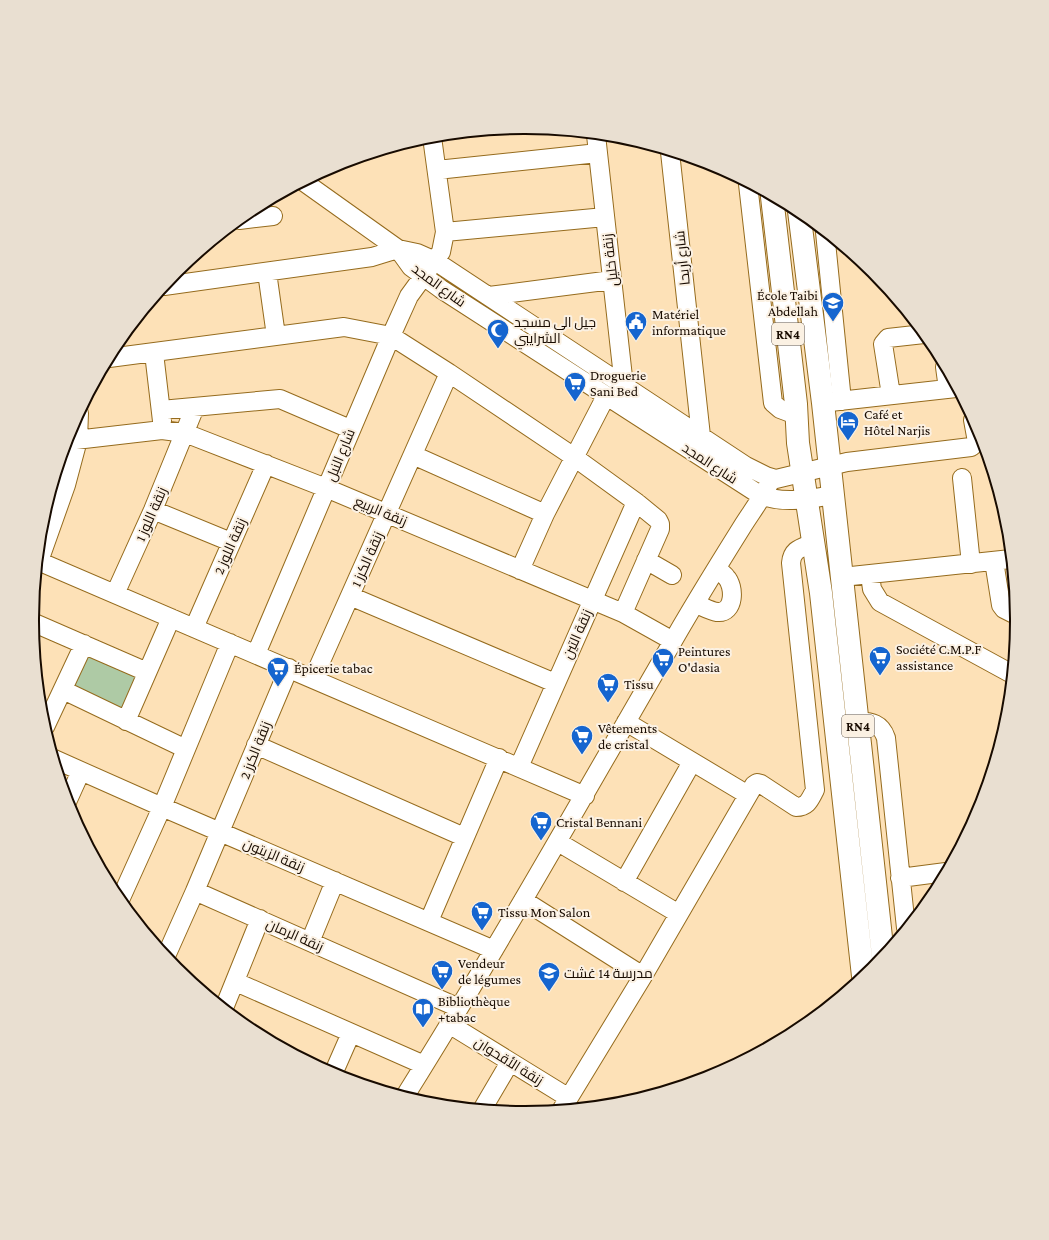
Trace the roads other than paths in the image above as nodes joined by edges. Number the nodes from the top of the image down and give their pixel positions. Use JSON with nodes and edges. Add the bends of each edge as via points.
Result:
{"nodes":[{"id":1,"x":597,"y":140,"type":"edge"},
{"id":2,"x":433,"y":144,"type":"edge"},
{"id":3,"x":598,"y":153,"type":"junction"},
{"id":4,"x":671,"y":157,"type":"edge"},
{"id":5,"x":437,"y":170,"type":"junction"},
{"id":6,"x":309,"y":186,"type":"edge"},
{"id":7,"x":749,"y":190,"type":"edge"},
{"id":8,"x":773,"y":203,"type":"edge"},
{"id":9,"x":273,"y":216,"type":"dead end"},
{"id":10,"x":605,"y":217,"type":"junction"},
{"id":11,"x":252,"y":219,"type":"edge"},
{"id":12,"x":801,"y":221,"type":"edge"},
{"id":13,"x":445,"y":232,"type":"junction"},
{"id":14,"x":825,"y":239,"type":"edge"},
{"id":15,"x":398,"y":249,"type":"junction"},
{"id":16,"x":435,"y":261,"type":"junction"},
{"id":17,"x":267,"y":272,"type":"junction"},
{"id":18,"x":424,"y":277,"type":"junction"},
{"id":19,"x":612,"y":280,"type":"junction"},
{"id":20,"x":174,"y":285,"type":"edge"},
{"id":21,"x":489,"y":296,"type":"junction"},
{"id":22,"x":917,"y":335,"type":"edge"},
{"id":23,"x":276,"y":336,"type":"junction"},
{"id":24,"x":391,"y":336,"type":"junction"},
{"id":25,"x":154,"y":353,"type":"junction"},
{"id":26,"x":116,"y":357,"type":"edge"},
{"id":27,"x":449,"y":373,"type":"junction"},
{"id":28,"x":624,"y":386,"type":"junction"},
{"id":29,"x":952,"y":389,"type":"edge"},
{"id":30,"x":890,"y":395,"type":"junction"},
{"id":31,"x":606,"y":396,"type":"junction"},
{"id":32,"x":832,"y":402,"type":"junction"},
{"id":33,"x":195,"y":407,"type":"junction"},
{"id":34,"x":161,"y":410,"type":"junction"},
{"id":35,"x":796,"y":415,"type":"junction"},
{"id":36,"x":350,"y":429,"type":"junction"},
{"id":37,"x":162,"y":430,"type":"junction"},
{"id":38,"x":185,"y":432,"type":"junction"},
{"id":39,"x":701,"y":436,"type":"junction"},
{"id":40,"x":74,"y":440,"type":"edge"},
{"id":41,"x":976,"y":443,"type":"edge"},
{"id":42,"x":71,"y":448,"type":"edge"},
{"id":43,"x":413,"y":456,"type":"junction"},
{"id":44,"x":574,"y":457,"type":"junction"},
{"id":45,"x":266,"y":464,"type":"junction"},
{"id":46,"x":829,"y":466,"type":"junction"},
{"id":47,"x":802,"y":472,"type":"junction"},
{"id":48,"x":772,"y":478,"type":"junction"},
{"id":49,"x":962,"y":478,"type":"dead end"},
{"id":50,"x":326,"y":488,"type":"junction"},
{"id":51,"x":833,"y":495,"type":"junction"},
{"id":52,"x":763,"y":496,"type":"junction"},
{"id":53,"x":806,"y":499,"type":"junction"},
{"id":54,"x":636,"y":502,"type":"junction"},
{"id":55,"x":153,"y":510,"type":"junction"},
{"id":56,"x":387,"y":514,"type":"junction"},
{"id":57,"x":545,"y":514,"type":"junction"},
{"id":58,"x":45,"y":542,"type":"edge"},
{"id":59,"x":231,"y":542,"type":"junction"},
{"id":60,"x":813,"y":543,"type":"junction"},
{"id":61,"x":646,"y":560,"type":"junction"},
{"id":62,"x":1002,"y":560,"type":"edge"},
{"id":63,"x":42,"y":564,"type":"edge"},
{"id":64,"x":971,"y":564,"type":"junction"},
{"id":65,"x":716,"y":569,"type":"junction"},
{"id":66,"x":520,"y":570,"type":"junction"},
{"id":67,"x":672,"y":575,"type":"dead end"},
{"id":68,"x":870,"y":575,"type":"junction"},
{"id":69,"x":842,"y":577,"type":"junction"},
{"id":70,"x":115,"y":594,"type":"junction"},
{"id":71,"x":350,"y":596,"type":"junction"},
{"id":72,"x":592,"y":601,"type":"junction"},
{"id":73,"x":696,"y":604,"type":"junction"},
{"id":74,"x":1010,"y":612,"type":"edge"},
{"id":75,"x":623,"y":613,"type":"junction"},
{"id":76,"x":171,"y":618,"type":"junction"},
{"id":77,"x":39,"y":625,"type":"edge"},
{"id":78,"x":194,"y":628,"type":"junction"},
{"id":79,"x":673,"y":641,"type":"junction"},
{"id":80,"x":230,"y":643,"type":"junction"},
{"id":81,"x":84,"y":644,"type":"junction"},
{"id":82,"x":256,"y":654,"type":"junction"},
{"id":83,"x":289,"y":668,"type":"junction"},
{"id":84,"x":1007,"y":671,"type":"edge"},
{"id":85,"x":147,"y":672,"type":"junction"},
{"id":86,"x":313,"y":679,"type":"junction"},
{"id":87,"x":555,"y":683,"type":"junction"},
{"id":88,"x":62,"y":690,"type":"junction"},
{"id":89,"x":49,"y":719,"type":"edge"},
{"id":90,"x":126,"y":721,"type":"junction"},
{"id":91,"x":858,"y":721,"type":"junction"},
{"id":92,"x":626,"y":722,"type":"junction"},
{"id":93,"x":256,"y":745,"type":"junction"},
{"id":94,"x":186,"y":749,"type":"junction"},
{"id":95,"x":499,"y":758,"type":"junction"},
{"id":96,"x":61,"y":762,"type":"edge"},
{"id":97,"x":692,"y":762,"type":"junction"},
{"id":98,"x":519,"y":767,"type":"junction"},
{"id":99,"x":81,"y":771,"type":"junction"},
{"id":100,"x":71,"y":793,"type":"edge"},
{"id":101,"x":748,"y":795,"type":"junction"},
{"id":102,"x":585,"y":796,"type":"junction"},
{"id":103,"x":162,"y":807,"type":"junction"},
{"id":104,"x":221,"y":832,"type":"junction"},
{"id":105,"x":464,"y":837,"type":"junction"},
{"id":106,"x":558,"y":842,"type":"junction"},
{"id":107,"x":939,"y":873,"type":"edge"},
{"id":108,"x":900,"y":878,"type":"junction"},
{"id":109,"x":335,"y":881,"type":"junction"},
{"id":110,"x":624,"y":882,"type":"junction"},
{"id":111,"x":195,"y":891,"type":"junction"},
{"id":112,"x":123,"y":893,"type":"edge"},
{"id":113,"x":523,"y":900,"type":"junction"},
{"id":114,"x":678,"y":914,"type":"junction"},
{"id":115,"x":260,"y":919,"type":"junction"},
{"id":116,"x":429,"y":921,"type":"junction"},
{"id":117,"x":905,"y":922,"type":"edge"},
{"id":118,"x":310,"y":942,"type":"junction"},
{"id":119,"x":882,"y":948,"type":"edge"},
{"id":120,"x":169,"y":950,"type":"edge"},
{"id":121,"x":494,"y":950,"type":"junction"},
{"id":122,"x":862,"y":969,"type":"edge"},
{"id":123,"x":643,"y":976,"type":"junction"},
{"id":124,"x":236,"y":982,"type":"junction"},
{"id":125,"x":226,"y":1003,"type":"edge"},
{"id":126,"x":459,"y":1008,"type":"junction"},
{"id":127,"x":449,"y":1024,"type":"junction"},
{"id":128,"x":351,"y":1033,"type":"junction"},
{"id":129,"x":510,"y":1062,"type":"junction"},
{"id":130,"x":424,"y":1065,"type":"junction"},
{"id":131,"x":336,"y":1067,"type":"edge"},
{"id":132,"x":408,"y":1091,"type":"edge"},
{"id":133,"x":486,"y":1103,"type":"edge"},
{"id":134,"x":566,"y":1103,"type":"edge"}],
"edges":[{"from":1,"to":3,"type":"street","name":"زنقة خليل"},
{"from":2,"to":5,"type":"street","name":"شارع النبل"},
{"from":3,"to":5,"type":"street"},
{"from":3,"to":10,"type":"street","name":"زنقة خليل"},
{"from":4,"to":39,"type":"street","name":"شارع أريحا"},
{"from":5,"to":13,"type":"street","name":"شارع النبل"},
{"from":6,"to":15,"type":"street"},
{"from":7,"to":35,"type":"street","via":[[773,403],[780,409]]},
{"from":8,"to":35,"type":"main road","number":"RN4"},
{"from":9,"to":11,"type":"street"},
{"from":10,"to":13,"type":"street"},
{"from":10,"to":19,"type":"street","name":"زنقة خليل"},
{"from":12,"to":32,"type":"main road","number":"RN4"},
{"from":13,"to":16,"type":"street","name":"شارع النبل","via":[[441,252]]},
{"from":14,"to":32,"type":"street"},
{"from":15,"to":16,"type":"street","name":"شارع المجد","via":[[417,253]]},
{"from":15,"to":17,"type":"street","via":[[372,257]]},
{"from":15,"to":18,"type":"street","name":"شارع المجد","via":[[411,266]]},
{"from":16,"to":18,"type":"street","name":"شارع النبل"},
{"from":16,"to":21,"type":"street","name":"شارع المجد"},
{"from":17,"to":20,"type":"street"},
{"from":17,"to":23,"type":"street"},
{"from":18,"to":24,"type":"street","name":"شارع النبل","via":[[409,296]]},
{"from":18,"to":31,"type":"street","name":"شارع المجد"},
{"from":19,"to":21,"type":"street"},
{"from":19,"to":28,"type":"street","name":"زنقة خليل"},
{"from":21,"to":28,"type":"street","name":"شارع المجد"},
{"from":22,"to":30,"type":"street","via":[[888,338],[883,344]]},
{"from":23,"to":24,"type":"street","via":[[344,327]]},
{"from":23,"to":25,"type":"street"},
{"from":24,"to":27,"type":"street"},
{"from":24,"to":36,"type":"street","name":"شارع النبل"},
{"from":25,"to":26,"type":"street"},
{"from":25,"to":34,"type":"street"},
{"from":27,"to":43,"type":"street","name":"زنقة الكرز 1"},
{"from":27,"to":44,"type":"street"},
{"from":28,"to":39,"type":"street","name":"شارع المجد"},
{"from":29,"to":30,"type":"street"},
{"from":30,"to":32,"type":"street"},
{"from":31,"to":44,"type":"street"},
{"from":31,"to":52,"type":"street","name":"شارع المجد"},
{"from":32,"to":46,"type":"main road","number":"RN4"},
{"from":33,"to":34,"type":"street"},
{"from":33,"to":36,"type":"street","via":[[280,399]]},
{"from":33,"to":38,"type":"street","name":"زنقة اللوز 1"},
{"from":34,"to":37,"type":"street"},
{"from":35,"to":47,"type":"main road","number":"RN4"},
{"from":36,"to":50,"type":"street","name":"شارع النبل"},
{"from":37,"to":38,"type":"street","name":"زنقة الربيع"},
{"from":37,"to":40,"type":"street","name":"زنقة الربيع"},
{"from":38,"to":45,"type":"street","name":"زنقة الربيع"},
{"from":38,"to":55,"type":"street","name":"زنقة اللوز 1"},
{"from":39,"to":48,"type":"street","name":"شارع المجد","via":[[746,466]]},
{"from":41,"to":46,"type":"street","via":[[971,448]]},
{"from":42,"to":58,"type":"street","via":[[66,485]]},
{"from":43,"to":56,"type":"street","name":"زنقة الكرز 1"},
{"from":43,"to":57,"type":"street"},
{"from":44,"to":54,"type":"street"},
{"from":44,"to":57,"type":"street"},
{"from":45,"to":50,"type":"street","name":"زنقة الربيع"},
{"from":45,"to":59,"type":"street","name":"زنقة اللوز 2"},
{"from":46,"to":47,"type":"street"},
{"from":46,"to":51,"type":"main road","number":"RN4"},
{"from":47,"to":48,"type":"street"},
{"from":47,"to":53,"type":"main road","number":"RN4"},
{"from":48,"to":52,"type":"street"},
{"from":49,"to":64,"type":"street"},
{"from":50,"to":56,"type":"street","name":"زنقة الربيع"},
{"from":50,"to":82,"type":"street","name":"شارع النبل"},
{"from":51,"to":53,"type":"street","name":"شارع المجد"},
{"from":51,"to":69,"type":"main road","number":"RN4"},
{"from":52,"to":53,"type":"street","name":"شارع المجد","via":[[775,499]]},
{"from":52,"to":65,"type":"street"},
{"from":53,"to":60,"type":"main road","number":"RN4"},
{"from":54,"to":61,"type":"street","via":[[660,524]]},
{"from":54,"to":72,"type":"street","name":"زنقة التين"},
{"from":55,"to":59,"type":"street"},
{"from":55,"to":70,"type":"street","name":"زنقة اللوز 1"},
{"from":56,"to":66,"type":"street","name":"زنقة الربيع"},
{"from":56,"to":71,"type":"street","name":"زنقة الكرز 1"},
{"from":57,"to":66,"type":"street"},
{"from":59,"to":78,"type":"street","name":"زنقة اللوز 2"},
{"from":60,"to":101,"type":"street","via":[[795,551],[791,556],[791,563],[816,790],[808,804],[803,807],[796,807],[757,783]]},
{"from":60,"to":122,"type":"main road","number":"RN4","via":[[821,593]]},
{"from":61,"to":67,"type":"street"},
{"from":61,"to":75,"type":"street"},
{"from":62,"to":64,"type":"street"},
{"from":62,"to":74,"type":"street","via":[[1002,605]]},
{"from":63,"to":70,"type":"street"},
{"from":64,"to":68,"type":"street"},
{"from":65,"to":73,"type":"street"},
{"from":65,"to":73,"type":"street","via":[[728,578],[731,602],[724,610],[716,612]]},
{"from":66,"to":72,"type":"street","name":"زنقة الربيع"},
{"from":68,"to":69,"type":"street"},
{"from":68,"to":84,"type":"street","via":[[872,589],[880,602]]},
{"from":69,"to":91,"type":"main road","number":"RN4"},
{"from":70,"to":76,"type":"street"},
{"from":71,"to":86,"type":"street","name":"زنقة الكرز 1"},
{"from":71,"to":87,"type":"street"},
{"from":72,"to":75,"type":"street","name":"زنقة الربيع"},
{"from":72,"to":87,"type":"street","name":"زنقة التين"},
{"from":73,"to":79,"type":"street"},
{"from":75,"to":79,"type":"street","name":"زنقة الربيع"},
{"from":76,"to":78,"type":"street"},
{"from":76,"to":85,"type":"street"},
{"from":77,"to":81,"type":"street"},
{"from":78,"to":80,"type":"street"},
{"from":79,"to":92,"type":"street"},
{"from":80,"to":82,"type":"street"},
{"from":80,"to":94,"type":"street"},
{"from":81,"to":85,"type":"street"},
{"from":81,"to":88,"type":"street"},
{"from":82,"to":83,"type":"street"},
{"from":83,"to":86,"type":"street"},
{"from":83,"to":93,"type":"street","name":"زنقة الكرز 2"},
{"from":85,"to":90,"type":"street"},
{"from":86,"to":95,"type":"street"},
{"from":87,"to":98,"type":"street","name":"زنقة التين"},
{"from":88,"to":89,"type":"street"},
{"from":88,"to":90,"type":"street"},
{"from":90,"to":94,"type":"street"},
{"from":91,"to":108,"type":"street","via":[[872,722],[879,726],[886,738]]},
{"from":91,"to":119,"type":"main road","number":"RN4"},
{"from":92,"to":97,"type":"street"},
{"from":92,"to":102,"type":"street"},
{"from":93,"to":104,"type":"street","name":"زنقة الكرز 2"},
{"from":93,"to":105,"type":"street"},
{"from":94,"to":103,"type":"street"},
{"from":95,"to":98,"type":"street"},
{"from":95,"to":105,"type":"street"},
{"from":96,"to":99,"type":"street","name":"زنقة الزيتون"},
{"from":97,"to":101,"type":"street"},
{"from":97,"to":110,"type":"street"},
{"from":98,"to":102,"type":"street"},
{"from":99,"to":100,"type":"street"},
{"from":99,"to":103,"type":"street","name":"زنقة الزيتون"},
{"from":101,"to":114,"type":"street"},
{"from":102,"to":106,"type":"street"},
{"from":103,"to":104,"type":"street","name":"زنقة الزيتون"},
{"from":103,"to":112,"type":"street"},
{"from":104,"to":109,"type":"street","name":"زنقة الزيتون"},
{"from":104,"to":111,"type":"street","name":"زنقة الكرز 2"},
{"from":105,"to":116,"type":"street"},
{"from":106,"to":110,"type":"street"},
{"from":106,"to":113,"type":"street"},
{"from":107,"to":108,"type":"street"},
{"from":108,"to":117,"type":"street"},
{"from":109,"to":116,"type":"street","name":"زنقة الزيتون"},
{"from":109,"to":118,"type":"street"},
{"from":110,"to":114,"type":"street"},
{"from":111,"to":115,"type":"street","name":"زنقة الرمان"},
{"from":111,"to":120,"type":"street"},
{"from":113,"to":121,"type":"street"},
{"from":113,"to":123,"type":"street"},
{"from":114,"to":123,"type":"street"},
{"from":115,"to":118,"type":"street","name":"زنقة الرمان"},
{"from":115,"to":124,"type":"street"},
{"from":116,"to":121,"type":"street","name":"زنقة الزيتون"},
{"from":118,"to":126,"type":"street","name":"زنقة الرمان"},
{"from":121,"to":126,"type":"street"},
{"from":123,"to":134,"type":"street"},
{"from":124,"to":125,"type":"street"},
{"from":124,"to":128,"type":"street"},
{"from":126,"to":127,"type":"street"},
{"from":127,"to":129,"type":"street","name":"زنقة الأقحوان"},
{"from":127,"to":130,"type":"street"},
{"from":128,"to":130,"type":"street"},
{"from":128,"to":131,"type":"street"},
{"from":129,"to":133,"type":"street"},
{"from":129,"to":134,"type":"street","name":"زنقة الأقحوان"},
{"from":130,"to":132,"type":"street"}]}
